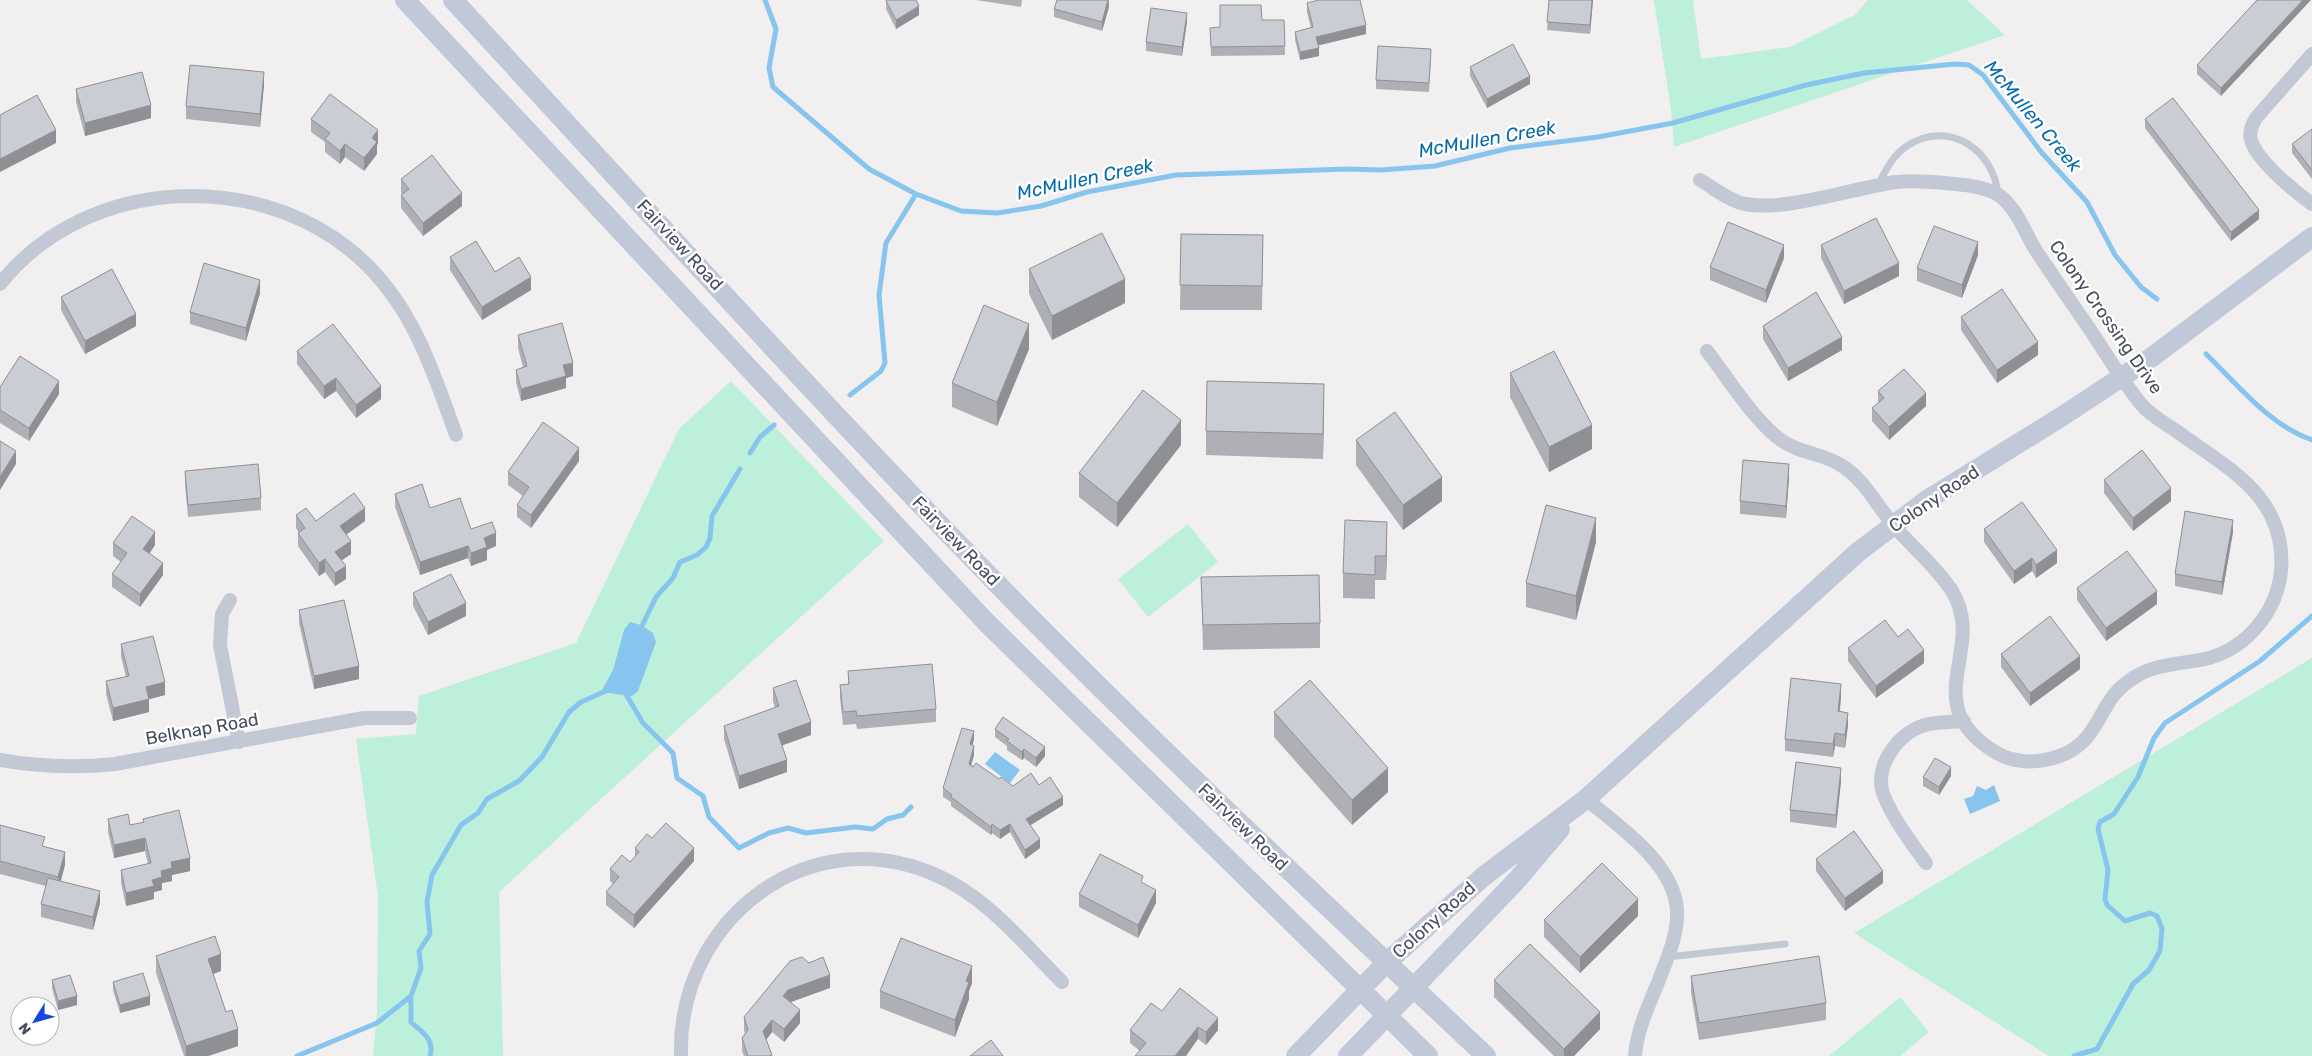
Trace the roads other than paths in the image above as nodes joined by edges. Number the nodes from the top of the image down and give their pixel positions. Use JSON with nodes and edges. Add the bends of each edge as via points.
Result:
{"nodes":[{"id":1,"x":405,"y":0,"type":"edge"},
{"id":2,"x":453,"y":0,"type":"edge"},
{"id":3,"x":2312,"y":54,"type":"edge"},
{"id":4,"x":1700,"y":180,"type":"dead end"},
{"id":5,"x":1878,"y":186,"type":"junction"},
{"id":6,"x":1998,"y":194,"type":"junction"},
{"id":7,"x":2312,"y":204,"type":"edge"},
{"id":8,"x":2312,"y":237,"type":"edge"},
{"id":9,"x":0,"y":284,"type":"edge"},
{"id":10,"x":1707,"y":351,"type":"dead end"},
{"id":11,"x":2122,"y":377,"type":"junction"},
{"id":12,"x":456,"y":436,"type":"dead end"},
{"id":13,"x":1893,"y":525,"type":"junction"},
{"id":14,"x":230,"y":600,"type":"dead end"},
{"id":15,"x":410,"y":718,"type":"dead end"},
{"id":16,"x":1964,"y":721,"type":"junction"},
{"id":17,"x":239,"y":742,"type":"junction"},
{"id":18,"x":0,"y":760,"type":"edge"},
{"id":19,"x":1586,"y":799,"type":"junction"},
{"id":20,"x":1926,"y":863,"type":"dead end"},
{"id":21,"x":1785,"y":944,"type":"dead end"},
{"id":22,"x":1668,"y":957,"type":"junction"},
{"id":23,"x":1386,"y":963,"type":"junction"},
{"id":24,"x":1062,"y":982,"type":"dead end"},
{"id":25,"x":1413,"y":987,"type":"junction"},
{"id":26,"x":1360,"y":990,"type":"junction"},
{"id":27,"x":1385,"y":1015,"type":"junction"},
{"id":28,"x":681,"y":1056,"type":"edge"},
{"id":29,"x":1296,"y":1056,"type":"edge"},
{"id":30,"x":1348,"y":1056,"type":"edge"},
{"id":31,"x":1428,"y":1056,"type":"edge"},
{"id":32,"x":1486,"y":1056,"type":"edge"},
{"id":33,"x":1635,"y":1056,"type":"edge"}],
"edges":[{"from":1,"to":26,"type":"main road","name":"Fairview Road","via":[[986,622]]},
{"from":2,"to":23,"type":"main road","name":"Fairview Road","via":[[1010,597],[1105,693]]},
{"from":3,"to":7,"type":"street","via":[[2256,118],[2250,134],[2251,142],[2264,161]]},
{"from":4,"to":5,"type":"street","via":[[1738,203],[1772,206]]},
{"from":5,"to":6,"type":"street","via":[[1926,181],[1984,188]]},
{"from":5,"to":6,"type":"lane","via":[[1891,160],[1928,136],[1971,144],[1984,156],[1997,179]]},
{"from":6,"to":11,"type":"street","name":"Colony Crossing Drive","via":[[2010,205],[2034,247]]},
{"from":8,"to":11,"type":"main road","name":"Colony Road"},
{"from":9,"to":12,"type":"street","via":[[36,248],[67,228],[120,205],[154,198],[200,196],[267,206],[319,229],[349,250],[392,294],[412,325],[431,365]]},
{"from":10,"to":13,"type":"street","name":"Colony Crossing Drive","via":[[1775,436],[1795,450],[1835,462],[1848,470]]},
{"from":11,"to":13,"type":"main road","name":"Colony Road","via":[[1927,500]]},
{"from":11,"to":16,"type":"street","name":"Colony Crossing Drive","via":[[2148,411],[2250,485],[2265,504],[2276,525],[2281,547],[2281,572],[2272,605],[2254,631],[2219,654],[2157,668],[2134,677],[2109,699],[2087,737],[2064,755],[2033,762],[2004,756],[1978,739]]},
{"from":13,"to":16,"type":"street","name":"Colony Crossing Drive","via":[[1950,588],[1959,606],[1964,635],[1954,683],[1955,700]]},
{"from":13,"to":19,"type":"main road","name":"Colony Road","via":[[1858,552]]},
{"from":14,"to":17,"type":"street","via":[[222,614],[220,646]]},
{"from":15,"to":17,"type":"street","name":"Belknap Road","via":[[364,718]]},
{"from":16,"to":20,"type":"street","via":[[1927,724],[1900,740],[1882,766],[1882,790]]},
{"from":17,"to":18,"type":"street","name":"Belknap Road","via":[[74,768]]},
{"from":19,"to":22,"type":"street","via":[[1657,862],[1669,884],[1677,910],[1673,945]]},
{"from":19,"to":23,"type":"main road","name":"Colony Road","via":[[1484,876]]},
{"from":19,"to":25,"type":"main road","name":"Colony Road","via":[[1516,881]]},
{"from":21,"to":22,"type":"lane"},
{"from":22,"to":33,"type":"street","via":[[1636,1036]]},
{"from":23,"to":25,"type":"main road","name":"Fairview Road"},
{"from":23,"to":26,"type":"main road","name":"Colony Road"},
{"from":24,"to":28,"type":"street","via":[[978,900],[936,875],[891,862],[830,863],[805,870],[764,890],[738,910],[718,932],[694,973],[686,997]]},
{"from":25,"to":27,"type":"main road","name":"Colony Road"},
{"from":25,"to":32,"type":"main road","name":"Fairview Road"},
{"from":26,"to":27,"type":"main road","name":"Fairview Road"},
{"from":26,"to":29,"type":"main road","name":"Colony Road"},
{"from":27,"to":30,"type":"main road","name":"Colony Road"},
{"from":27,"to":31,"type":"main road","name":"Fairview Road"}]}
